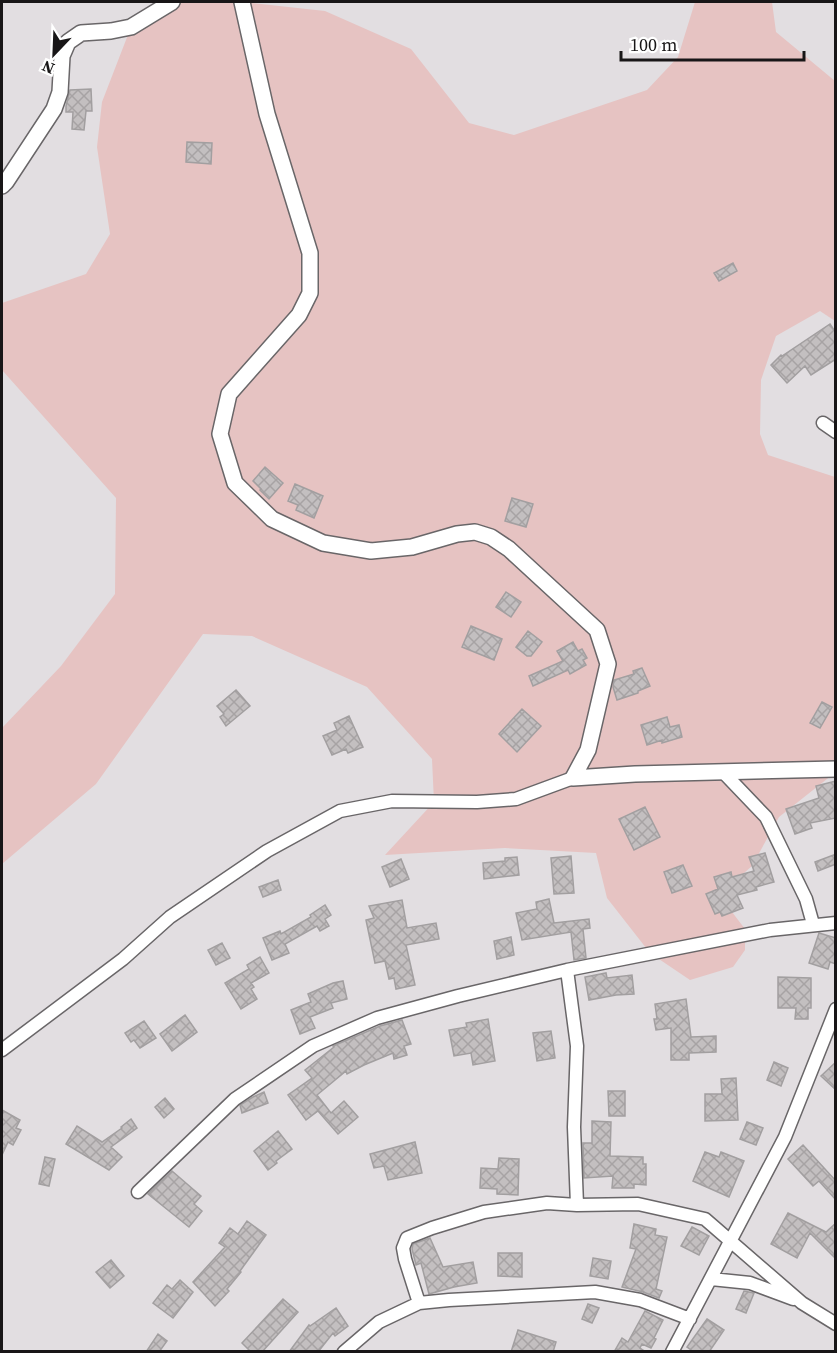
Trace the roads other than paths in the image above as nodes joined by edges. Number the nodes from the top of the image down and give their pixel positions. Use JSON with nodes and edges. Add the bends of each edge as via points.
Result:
{"nodes":[{"id":1,"x":172,"y":2,"type":"edge"},
{"id":2,"x":242,"y":2,"type":"edge"},
{"id":3,"x":2,"y":186,"type":"edge"},
{"id":4,"x":824,"y":423,"type":"dead end"},
{"id":5,"x":836,"y":432,"type":"edge"},
{"id":6,"x":836,"y":769,"type":"edge"},
{"id":7,"x":723,"y":772,"type":"junction"},
{"id":8,"x":573,"y":778,"type":"junction"},
{"id":9,"x":836,"y":923,"type":"edge"},
{"id":10,"x":813,"y":924,"type":"junction"},
{"id":11,"x":567,"y":970,"type":"junction"},
{"id":12,"x":836,"y":1009,"type":"edge"},
{"id":13,"x":2,"y":1050,"type":"edge"},
{"id":14,"x":138,"y":1192,"type":"dead end"},
{"id":15,"x":578,"y":1205,"type":"junction"},
{"id":16,"x":730,"y":1241,"type":"junction"},
{"id":17,"x":711,"y":1279,"type":"junction"},
{"id":18,"x":419,"y":1303,"type":"junction"},
{"id":19,"x":802,"y":1303,"type":"junction"},
{"id":20,"x":690,"y":1319,"type":"junction"},
{"id":21,"x":836,"y":1324,"type":"edge"},
{"id":22,"x":348,"y":1350,"type":"edge"},
{"id":23,"x":672,"y":1352,"type":"edge"}],
"edges":[{"from":1,"to":3,"type":"street","via":[[131,27],[81,33],[68,42],[54,109]]},
{"from":2,"to":8,"type":"street","via":[[267,114],[310,253],[310,292],[299,315],[229,394],[220,434],[235,483],[272,519],[323,543],[372,551],[412,547],[475,532],[509,549],[597,630],[608,664],[588,750]]},
{"from":4,"to":5,"type":"street"},
{"from":6,"to":7,"type":"street"},
{"from":7,"to":8,"type":"street"},
{"from":7,"to":10,"type":"street","via":[[766,818],[806,899]]},
{"from":8,"to":13,"type":"street","via":[[516,800],[392,801],[340,811],[267,851],[170,917],[123,959]]},
{"from":9,"to":10,"type":"street"},
{"from":10,"to":11,"type":"street"},
{"from":11,"to":14,"type":"street","via":[[377,1018],[313,1046],[235,1099]]},
{"from":11,"to":15,"type":"street","via":[[577,1046],[574,1127]]},
{"from":12,"to":16,"type":"street","via":[[785,1137]]},
{"from":15,"to":16,"type":"street","via":[[638,1204],[705,1219]]},
{"from":15,"to":18,"type":"street","via":[[547,1203],[484,1212],[407,1238],[403,1248],[405,1259]]},
{"from":16,"to":17,"type":"street"},
{"from":16,"to":19,"type":"street"},
{"from":17,"to":19,"type":"street","via":[[750,1283]]},
{"from":17,"to":20,"type":"street"},
{"from":18,"to":20,"type":"street","via":[[595,1292],[640,1300]]},
{"from":18,"to":22,"type":"street","via":[[379,1322]]},
{"from":19,"to":21,"type":"street"},
{"from":20,"to":23,"type":"street"}]}
